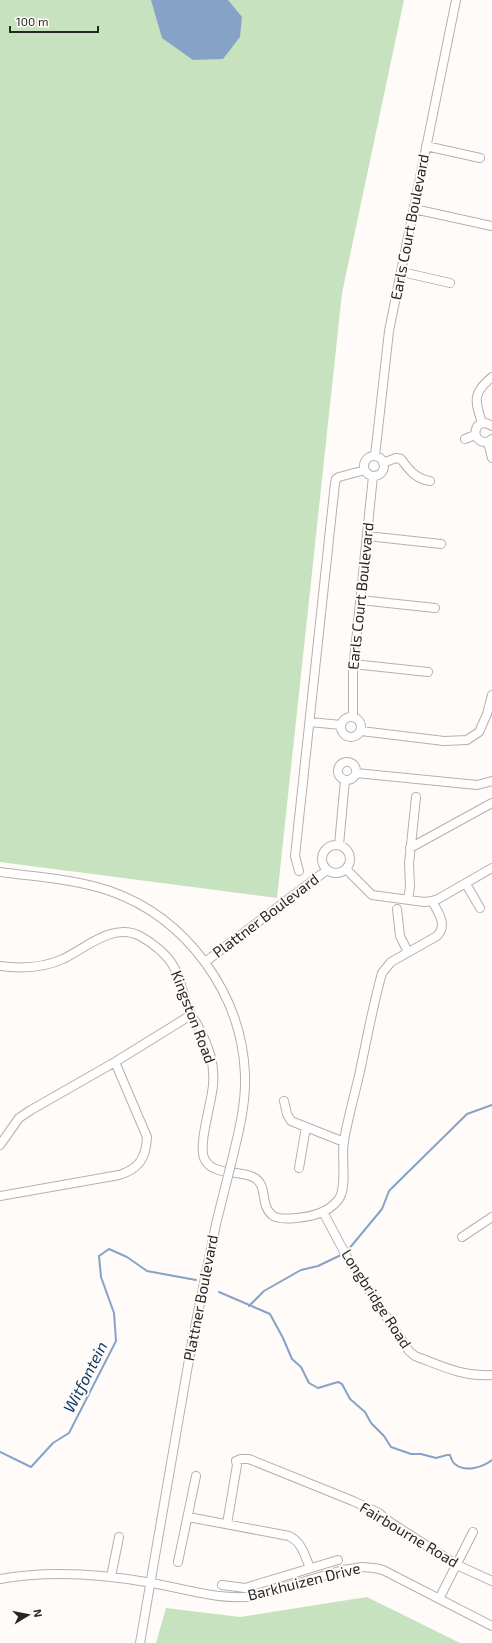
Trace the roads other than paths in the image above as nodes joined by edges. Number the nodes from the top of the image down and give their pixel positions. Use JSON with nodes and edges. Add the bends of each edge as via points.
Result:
{"nodes":[{"id":1,"x":456,"y":0,"type":"edge"},
{"id":2,"x":426,"y":146,"type":"junction"},
{"id":3,"x":480,"y":158,"type":"dead end"},
{"id":4,"x":414,"y":209,"type":"junction"},
{"id":5,"x":492,"y":226,"type":"edge"},
{"id":6,"x":402,"y":272,"type":"junction"},
{"id":7,"x":450,"y":283,"type":"dead end"},
{"id":8,"x":492,"y":377,"type":"edge"},
{"id":9,"x":482,"y":423,"type":"junction"},
{"id":10,"x":492,"y":426,"type":"edge"},
{"id":11,"x":476,"y":435,"type":"junction"},
{"id":12,"x":465,"y":439,"type":"dead end"},
{"id":13,"x":490,"y":441,"type":"edge"},
{"id":14,"x":375,"y":456,"type":"junction"},
{"id":15,"x":492,"y":458,"type":"edge"},
{"id":16,"x":383,"y":463,"type":"junction"},
{"id":17,"x":365,"y":470,"type":"junction"},
{"id":18,"x":373,"y":476,"type":"junction"},
{"id":19,"x":430,"y":481,"type":"dead end"},
{"id":20,"x":367,"y":536,"type":"junction"},
{"id":21,"x":441,"y":544,"type":"dead end"},
{"id":22,"x":360,"y":600,"type":"junction"},
{"id":23,"x":435,"y":608,"type":"dead end"},
{"id":24,"x":354,"y":664,"type":"junction"},
{"id":25,"x":428,"y":672,"type":"dead end"},
{"id":26,"x":492,"y":695,"type":"edge"},
{"id":27,"x":353,"y":717,"type":"junction"},
{"id":28,"x":310,"y":722,"type":"junction"},
{"id":29,"x":341,"y":725,"type":"junction"},
{"id":30,"x":361,"y":731,"type":"junction"},
{"id":31,"x":356,"y":772,"type":"junction"},
{"id":32,"x":345,"y":780,"type":"junction"},
{"id":33,"x":492,"y":782,"type":"edge"},
{"id":34,"x":416,"y":797,"type":"dead end"},
{"id":35,"x":492,"y":803,"type":"edge"},
{"id":36,"x":339,"y":845,"type":"junction"},
{"id":37,"x":410,"y":848,"type":"junction"},
{"id":38,"x":492,"y":868,"type":"edge"},
{"id":39,"x":346,"y":869,"type":"junction"},
{"id":40,"x":327,"y":870,"type":"junction"},
{"id":41,"x":299,"y":871,"type":"dead end"},
{"id":42,"x":0,"y":872,"type":"edge"},
{"id":43,"x":466,"y":884,"type":"junction"},
{"id":44,"x":408,"y":899,"type":"junction"},
{"id":45,"x":432,"y":901,"type":"junction"},
{"id":46,"x":480,"y":908,"type":"dead end"},
{"id":47,"x":397,"y":909,"type":"dead end"},
{"id":48,"x":408,"y":952,"type":"junction"},
{"id":49,"x":205,"y":962,"type":"junction"},
{"id":50,"x":0,"y":966,"type":"edge"},
{"id":51,"x":191,"y":1015,"type":"junction"},
{"id":52,"x":115,"y":1062,"type":"junction"},
{"id":53,"x":284,"y":1101,"type":"dead end"},
{"id":54,"x":306,"y":1127,"type":"junction"},
{"id":55,"x":344,"y":1142,"type":"junction"},
{"id":56,"x":0,"y":1145,"type":"edge"},
{"id":57,"x":299,"y":1168,"type":"dead end"},
{"id":58,"x":0,"y":1196,"type":"edge"},
{"id":59,"x":323,"y":1212,"type":"junction"},
{"id":60,"x":492,"y":1217,"type":"edge"},
{"id":61,"x":462,"y":1237,"type":"dead end"},
{"id":62,"x":492,"y":1375,"type":"edge"},
{"id":63,"x":196,"y":1476,"type":"dead end"},
{"id":64,"x":188,"y":1516,"type":"junction"},
{"id":65,"x":227,"y":1524,"type":"junction"},
{"id":66,"x":473,"y":1532,"type":"dead end"},
{"id":67,"x":119,"y":1537,"type":"dead end"},
{"id":68,"x":338,"y":1560,"type":"dead end"},
{"id":69,"x":178,"y":1562,"type":"dead end"},
{"id":70,"x":457,"y":1565,"type":"junction"},
{"id":71,"x":310,"y":1568,"type":"junction"},
{"id":72,"x":111,"y":1577,"type":"junction"},
{"id":73,"x":491,"y":1579,"type":"edge"},
{"id":74,"x":0,"y":1580,"type":"edge"},
{"id":75,"x":151,"y":1583,"type":"junction"},
{"id":76,"x":222,"y":1585,"type":"dead end"},
{"id":77,"x":439,"y":1599,"type":"junction"},
{"id":78,"x":492,"y":1626,"type":"edge"},
{"id":79,"x":140,"y":1643,"type":"edge"}],
"edges":[{"from":1,"to":2,"type":"street","name":"Earls Court Boulevard"},
{"from":2,"to":3,"type":"street"},
{"from":2,"to":4,"type":"street","name":"Earls Court Boulevard"},
{"from":4,"to":5,"type":"street"},
{"from":4,"to":6,"type":"street","name":"Earls Court Boulevard"},
{"from":6,"to":7,"type":"street"},
{"from":6,"to":14,"type":"street","name":"Earls Court Boulevard","via":[[389,330]]},
{"from":8,"to":9,"type":"street","via":[[482,385],[476,398]]},
{"from":9,"to":10,"type":"street"},
{"from":9,"to":11,"type":"street","via":[[477,427]]},
{"from":11,"to":12,"type":"street"},
{"from":11,"to":13,"type":"street","via":[[480,441]]},
{"from":13,"to":15,"type":"street"},
{"from":14,"to":16,"type":"street"},
{"from":14,"to":17,"type":"street","via":[[367,459]]},
{"from":16,"to":18,"type":"street","via":[[382,472]]},
{"from":16,"to":19,"type":"street","via":[[396,458],[401,459],[412,473]]},
{"from":17,"to":18,"type":"street"},
{"from":17,"to":28,"type":"street","via":[[340,477],[335,482]]},
{"from":18,"to":20,"type":"street","name":"Earls Court Boulevard"},
{"from":20,"to":21,"type":"street"},
{"from":20,"to":22,"type":"street","name":"Earls Court Boulevard"},
{"from":22,"to":23,"type":"street"},
{"from":22,"to":24,"type":"street","name":"Earls Court Boulevard"},
{"from":24,"to":25,"type":"street"},
{"from":24,"to":27,"type":"street","name":"Earls Court Boulevard"},
{"from":26,"to":30,"type":"street","via":[[479,732],[467,740],[455,742]]},
{"from":27,"to":29,"type":"street","via":[[346,719]]},
{"from":27,"to":30,"type":"street","via":[[359,721]]},
{"from":28,"to":29,"type":"street"},
{"from":28,"to":41,"type":"street","via":[[295,856]]},
{"from":29,"to":30,"type":"street","via":[[343,734],[351,738]]},
{"from":31,"to":32,"type":"street","via":[[353,778]]},
{"from":31,"to":32,"type":"street","via":[[351,763],[342,764],[339,774]]},
{"from":31,"to":33,"type":"street","via":[[477,785]]},
{"from":32,"to":36,"type":"street"},
{"from":34,"to":37,"type":"street"},
{"from":35,"to":37,"type":"street"},
{"from":36,"to":39,"type":"street","via":[[346,849],[350,857]]},
{"from":36,"to":40,"type":"street","via":[[330,846],[323,853],[322,862]]},
{"from":37,"to":44,"type":"street"},
{"from":38,"to":43,"type":"street"},
{"from":39,"to":40,"type":"street","via":[[335,873]]},
{"from":39,"to":44,"type":"street","via":[[372,895]]},
{"from":40,"to":49,"type":"street","name":"Plattner Boulevard"},
{"from":42,"to":49,"type":"street","name":"Plattner Boulevard","via":[[82,883],[126,898],[164,920]]},
{"from":43,"to":45,"type":"street"},
{"from":43,"to":46,"type":"street"},
{"from":44,"to":45,"type":"street"},
{"from":45,"to":48,"type":"street","via":[[442,922],[440,932]]},
{"from":47,"to":48,"type":"street","via":[[400,936]]},
{"from":48,"to":55,"type":"street","via":[[391,962],[382,973]]},
{"from":49,"to":75,"type":"street","name":"Plattner Boulevard","bridge":true,"via":[[224,991],[239,1029],[245,1076],[244,1106],[216,1224],[182,1400]]},
{"from":50,"to":51,"type":"street","name":"Kingston Road","via":[[42,966],[62,959],[101,938],[121,932],[133,933],[152,944],[175,967]]},
{"from":51,"to":52,"type":"street"},
{"from":51,"to":59,"type":"street","name":"Kingston Road","via":[[209,1049],[214,1067],[203,1142],[205,1161],[213,1168],[253,1177],[263,1188],[266,1208],[280,1219]]},
{"from":52,"to":56,"type":"street","via":[[19,1118]]},
{"from":52,"to":58,"type":"street","via":[[147,1137],[141,1160],[135,1168],[119,1175]]},
{"from":53,"to":54,"type":"street","via":[[286,1114],[291,1120]]},
{"from":54,"to":55,"type":"street"},
{"from":54,"to":57,"type":"street"},
{"from":55,"to":59,"type":"street","via":[[341,1194],[335,1203]]},
{"from":59,"to":62,"type":"street","name":"Longbridge Road","via":[[348,1259],[409,1351],[415,1356],[461,1373]]},
{"from":60,"to":61,"type":"street"},
{"from":63,"to":64,"type":"street"},
{"from":64,"to":65,"type":"street"},
{"from":64,"to":69,"type":"street"},
{"from":65,"to":70,"type":"street","name":"Fairbourne Road","via":[[236,1461],[245,1459],[379,1513]]},
{"from":65,"to":71,"type":"street","via":[[294,1538],[303,1550]]},
{"from":66,"to":70,"type":"street"},
{"from":67,"to":72,"type":"street"},
{"from":68,"to":71,"type":"street"},
{"from":70,"to":73,"type":"street","name":"Fairbourne Road"},
{"from":70,"to":77,"type":"street"},
{"from":71,"to":76,"type":"street","via":[[245,1588]]},
{"from":72,"to":74,"type":"street","name":"Barkhuizen Drive","via":[[72,1574]]},
{"from":72,"to":75,"type":"street","name":"Barkhuizen Drive"},
{"from":75,"to":77,"type":"street","name":"Barkhuizen Drive","via":[[242,1598],[362,1566],[383,1570]]},
{"from":75,"to":79,"type":"street","name":"Plattner Boulevard"},
{"from":77,"to":78,"type":"street","name":"Barkhuizen Drive"}]}
